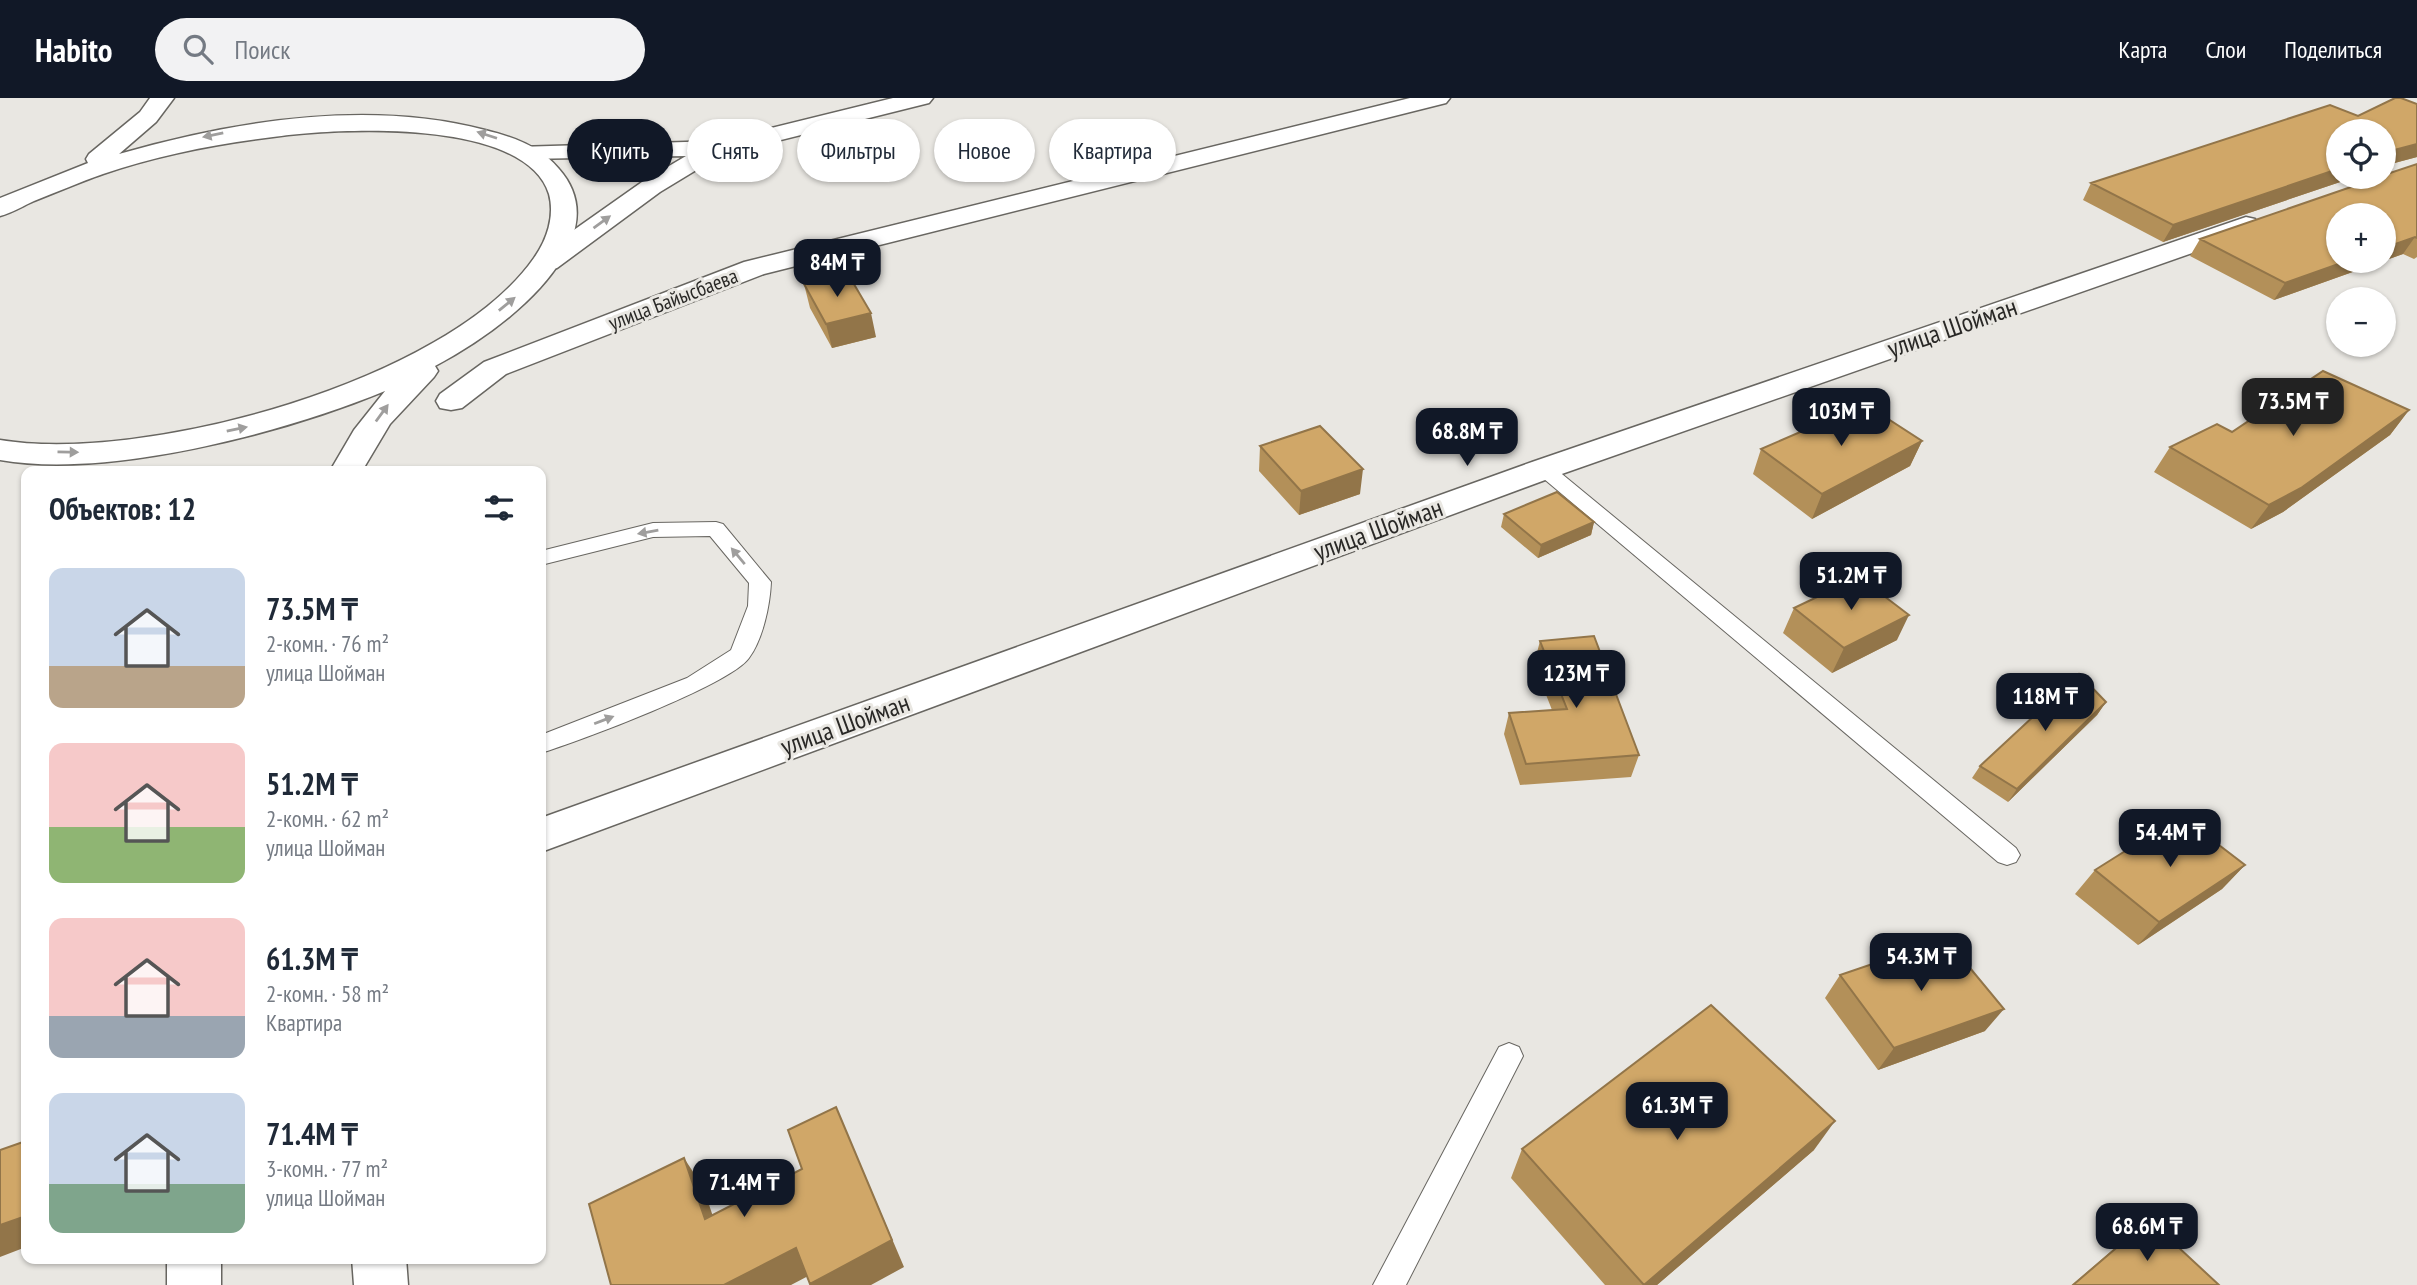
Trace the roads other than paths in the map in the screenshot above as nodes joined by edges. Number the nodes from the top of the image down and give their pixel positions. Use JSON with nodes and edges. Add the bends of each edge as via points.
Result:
{"nodes":[{"id":1,"x":162,"y":98,"type":"edge"},
{"id":2,"x":922,"y":98,"type":"edge"},
{"id":3,"x":1438,"y":98,"type":"edge"},
{"id":4,"x":346,"y":102,"type":"dead end"},
{"id":5,"x":397,"y":119,"type":"junction"},
{"id":6,"x":783,"y":132,"type":"edge"},
{"id":7,"x":687,"y":149,"type":"edge"},
{"id":8,"x":526,"y":152,"type":"junction"},
{"id":9,"x":687,"y":166,"type":"edge"},
{"id":10,"x":86,"y":170,"type":"junction"},
{"id":11,"x":0,"y":208,"type":"edge"},
{"id":12,"x":2272,"y":217,"type":"edge"},
{"id":13,"x":547,"y":262,"type":"junction"},
{"id":14,"x":470,"y":333,"type":"junction"},
{"id":15,"x":451,"y":401,"type":"dead end"},
{"id":16,"x":4,"y":451,"type":"edge"},
{"id":17,"x":32,"y":466,"type":"edge"},
{"id":18,"x":348,"y":466,"type":"edge"},
{"id":19,"x":1544,"y":469,"type":"junction"},
{"id":20,"x":546,"y":557,"type":"edge"},
{"id":21,"x":546,"y":742,"type":"edge"},
{"id":22,"x":546,"y":833,"type":"edge"},
{"id":23,"x":2007,"y":855,"type":"dead end"},
{"id":24,"x":1509,"y":1056,"type":"dead end"},
{"id":25,"x":194,"y":1264,"type":"edge"},
{"id":26,"x":380,"y":1264,"type":"edge"},
{"id":27,"x":194,"y":1285,"type":"edge"},
{"id":28,"x":382,"y":1285,"type":"edge"},
{"id":29,"x":1389,"y":1285,"type":"edge"}],
"edges":[{"from":1,"to":10,"type":"main road","via":[[148,117]]},
{"from":2,"to":6,"type":"main road"},
{"from":3,"to":15,"type":"main road","name":"улица Байысбаева","via":[[754,268],[495,368]]},
{"from":4,"to":5,"type":"main road"},
{"from":8,"to":5,"type":"main road","one_way":true,"via":[[480,133]]},
{"from":5,"to":10,"type":"main road","one_way":true,"via":[[247,128],[166,145]]},
{"from":7,"to":8,"type":"main road"},
{"from":8,"to":13,"type":"main road","via":[[550,173],[563,199],[562,229]]},
{"from":13,"to":9,"type":"main road","one_way":true,"via":[[650,187]]},
{"from":10,"to":11,"type":"main road"},
{"from":12,"to":19,"type":"main road","name":"улица Шойман"},
{"from":14,"to":13,"type":"main road","one_way":true,"via":[[516,297]]},
{"from":16,"to":14,"type":"main road","one_way":true,"via":[[85,453],[170,443],[255,425],[337,399],[410,368]]},
{"from":18,"to":14,"type":"main road","one_way":true,"via":[[395,394]]},
{"from":16,"to":17,"type":"main road"},
{"from":19,"to":22,"type":"main road","name":"улица Шойман"},
{"from":19,"to":23,"type":"lane"},
{"from":21,"to":20,"type":"lane","one_way":true,"via":[[695,684],[740,655],[759,606],[760,582],[716,529],[653,530]]},
{"from":24,"to":29,"type":"lane"},
{"from":25,"to":27,"type":"main road"},
{"from":26,"to":28,"type":"main road"}]}
